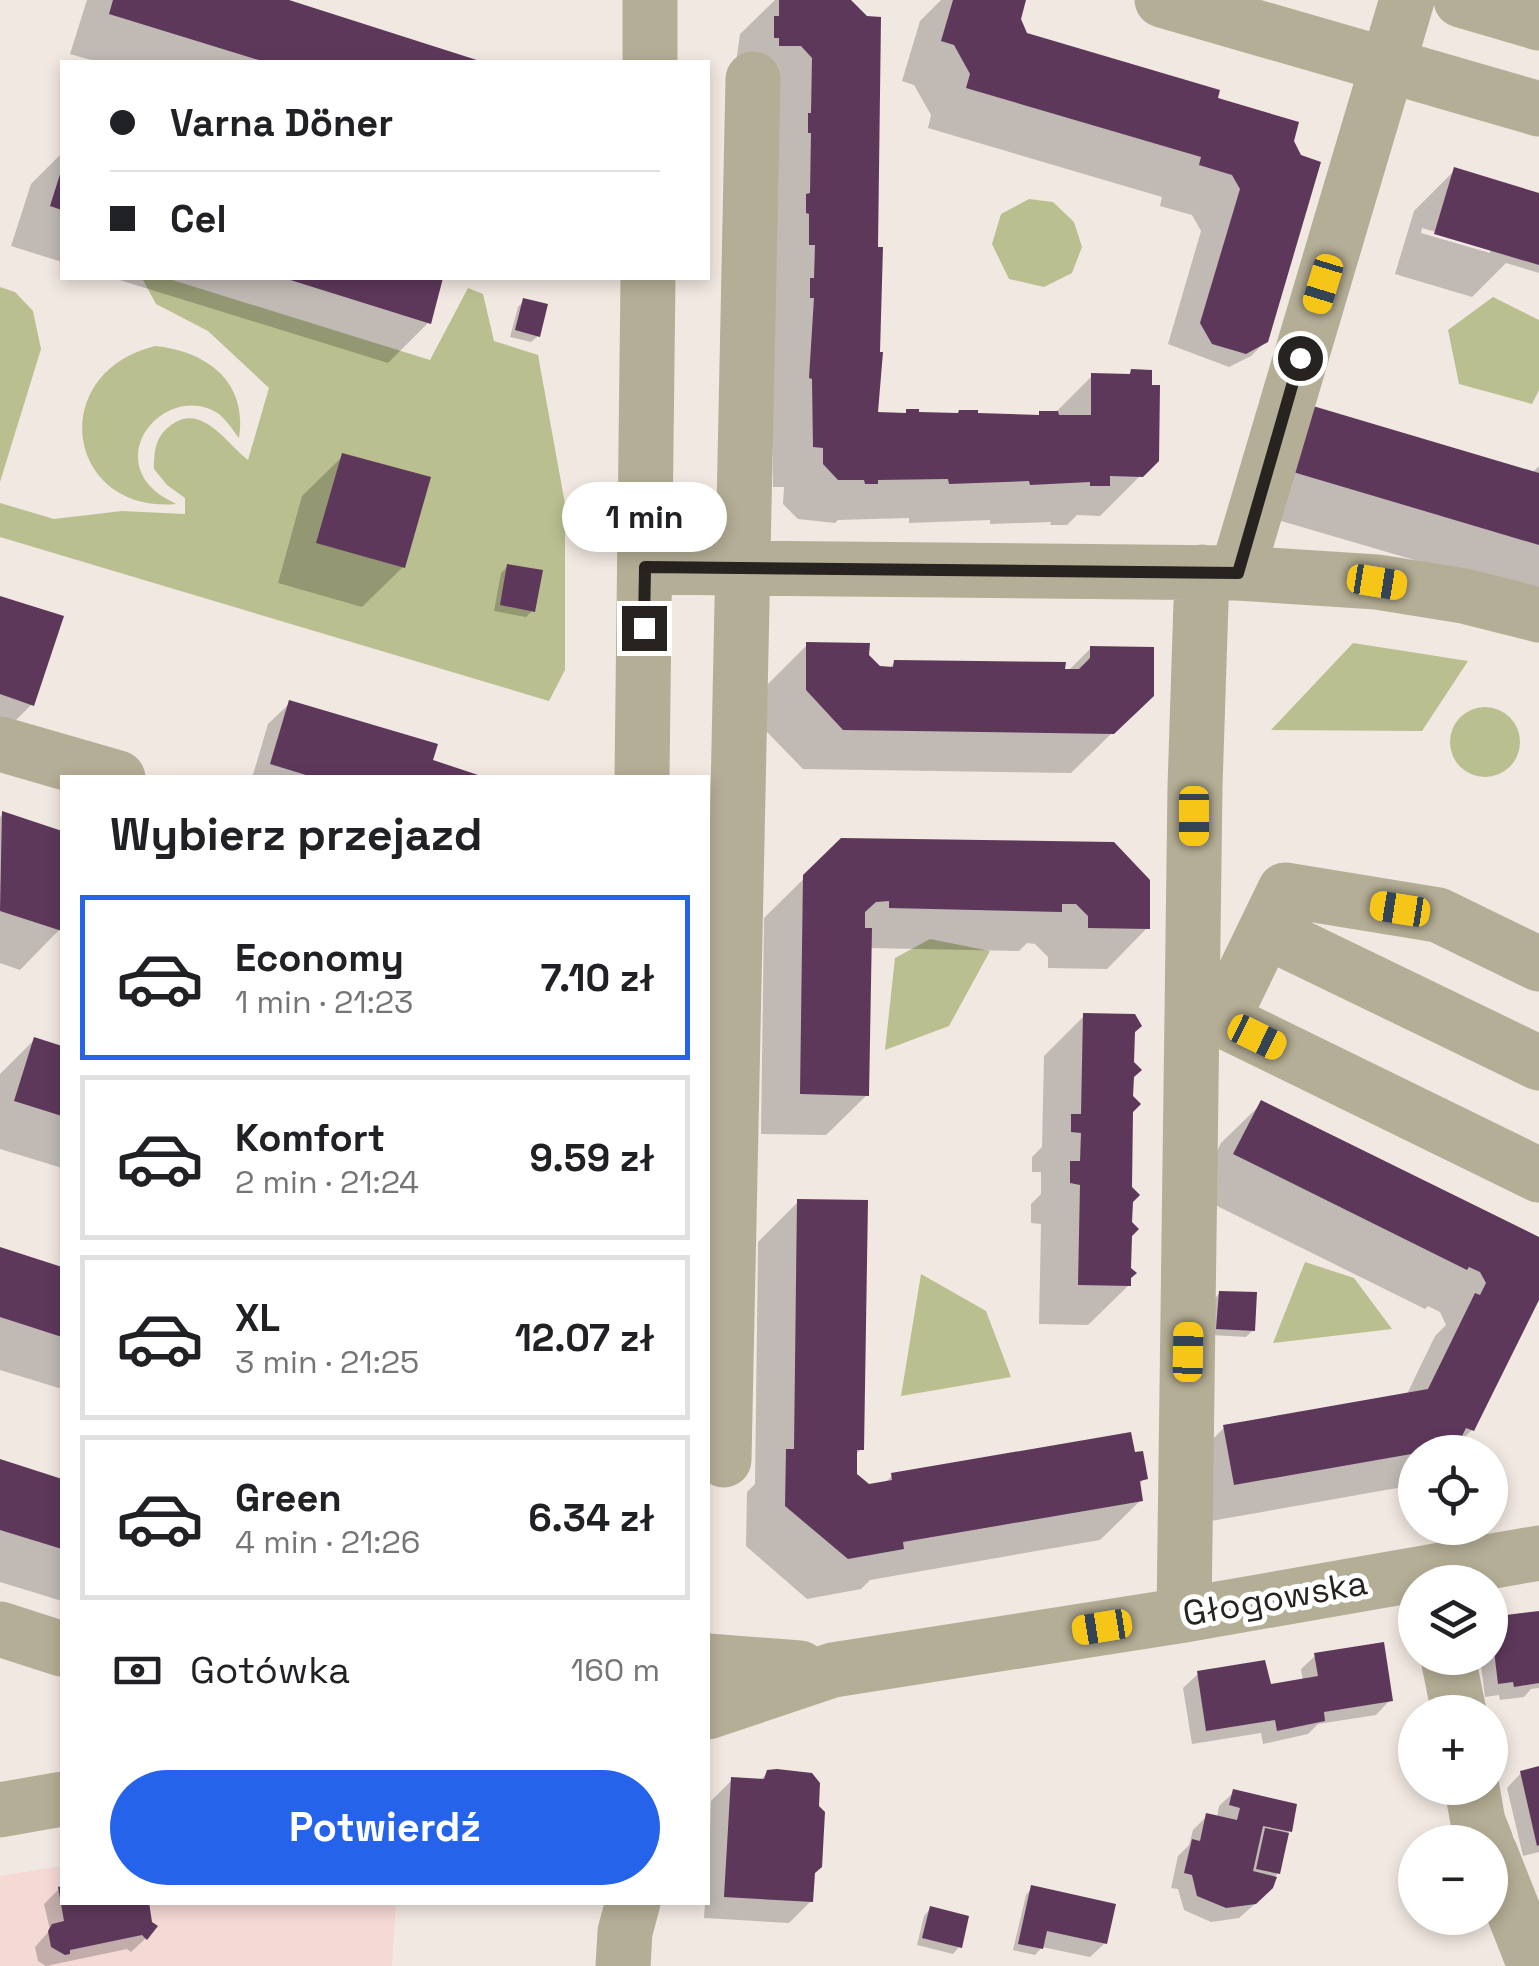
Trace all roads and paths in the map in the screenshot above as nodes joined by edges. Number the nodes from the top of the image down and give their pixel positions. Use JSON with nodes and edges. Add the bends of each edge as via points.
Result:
{"nodes":[{"id":1,"x":650,"y":0,"type":"edge"},
{"id":2,"x":1162,"y":0,"type":"edge"},
{"id":3,"x":1406,"y":0,"type":"edge"},
{"id":4,"x":1461,"y":0,"type":"edge"},
{"id":5,"x":1539,"y":23,"type":"edge"},
{"id":6,"x":650,"y":60,"type":"edge"},
{"id":7,"x":1387,"y":66,"type":"junction"},
{"id":8,"x":753,"y":79,"type":"dead end"},
{"id":9,"x":1539,"y":110,"type":"edge"},
{"id":10,"x":648,"y":280,"type":"edge"},
{"id":11,"x":645,"y":567,"type":"junction"},
{"id":12,"x":742,"y":569,"type":"junction"},
{"id":13,"x":1220,"y":572,"type":"junction"},
{"id":14,"x":1539,"y":615,"type":"edge"},
{"id":15,"x":0,"y":744,"type":"edge"},
{"id":16,"x":108,"y":775,"type":"edge"},
{"id":17,"x":642,"y":775,"type":"edge"},
{"id":18,"x":1266,"y":930,"type":"junction"},
{"id":19,"x":1539,"y":964,"type":"edge"},
{"id":20,"x":1208,"y":1018,"type":"junction"},
{"id":21,"x":1539,"y":1063,"type":"edge"},
{"id":22,"x":719,"y":1133,"type":"edge"},
{"id":23,"x":1539,"y":1175,"type":"edge"},
{"id":24,"x":724,"y":1460,"type":"dead end"},
{"id":25,"x":1539,"y":1553,"type":"edge"},
{"id":26,"x":1484,"y":1565,"type":"edge"},
{"id":27,"x":1398,"y":1581,"type":"edge"},
{"id":28,"x":1184,"y":1615,"type":"junction"},
{"id":29,"x":0,"y":1630,"type":"edge"},
{"id":30,"x":60,"y":1648,"type":"edge"},
{"id":31,"x":710,"y":1661,"type":"edge"},
{"id":32,"x":833,"y":1670,"type":"junction"},
{"id":33,"x":710,"y":1711,"type":"edge"},
{"id":34,"x":60,"y":1799,"type":"edge"},
{"id":35,"x":0,"y":1810,"type":"edge"},
{"id":36,"x":1508,"y":1898,"type":"edge"},
{"id":37,"x":1535,"y":1966,"type":"edge"}],
"edges":[{"from":1,"to":6,"type":"street"},
{"from":2,"to":7,"type":"street"},
{"from":3,"to":7,"type":"street"},
{"from":4,"to":5,"type":"street"},
{"from":7,"to":9,"type":"street"},
{"from":7,"to":13,"type":"street"},
{"from":8,"to":12,"type":"street"},
{"from":10,"to":11,"type":"street"},
{"from":11,"to":12,"type":"street"},
{"from":11,"to":17,"type":"street"},
{"from":12,"to":13,"type":"street"},
{"from":12,"to":22,"type":"street"},
{"from":13,"to":14,"type":"street","via":[[1377,582]]},
{"from":13,"to":20,"type":"street","via":[[1194,787]]},
{"from":15,"to":16,"type":"street"},
{"from":18,"to":19,"type":"street","via":[[1285,890],[1438,915]]},
{"from":18,"to":20,"type":"street"},
{"from":18,"to":21,"type":"street"},
{"from":20,"to":23,"type":"street"},
{"from":20,"to":28,"type":"street"},
{"from":22,"to":24,"type":"street"},
{"from":25,"to":26,"type":"street","name":"Głogowska"},
{"from":27,"to":28,"type":"street","name":"Głogowska"},
{"from":28,"to":32,"type":"street","name":"Głogowska"},
{"from":29,"to":30,"type":"street"},
{"from":31,"to":32,"type":"street","name":"Głogowska"},
{"from":32,"to":33,"type":"street","name":"Głogowska"},
{"from":34,"to":35,"type":"street"},
{"from":36,"to":37,"type":"street"}]}
